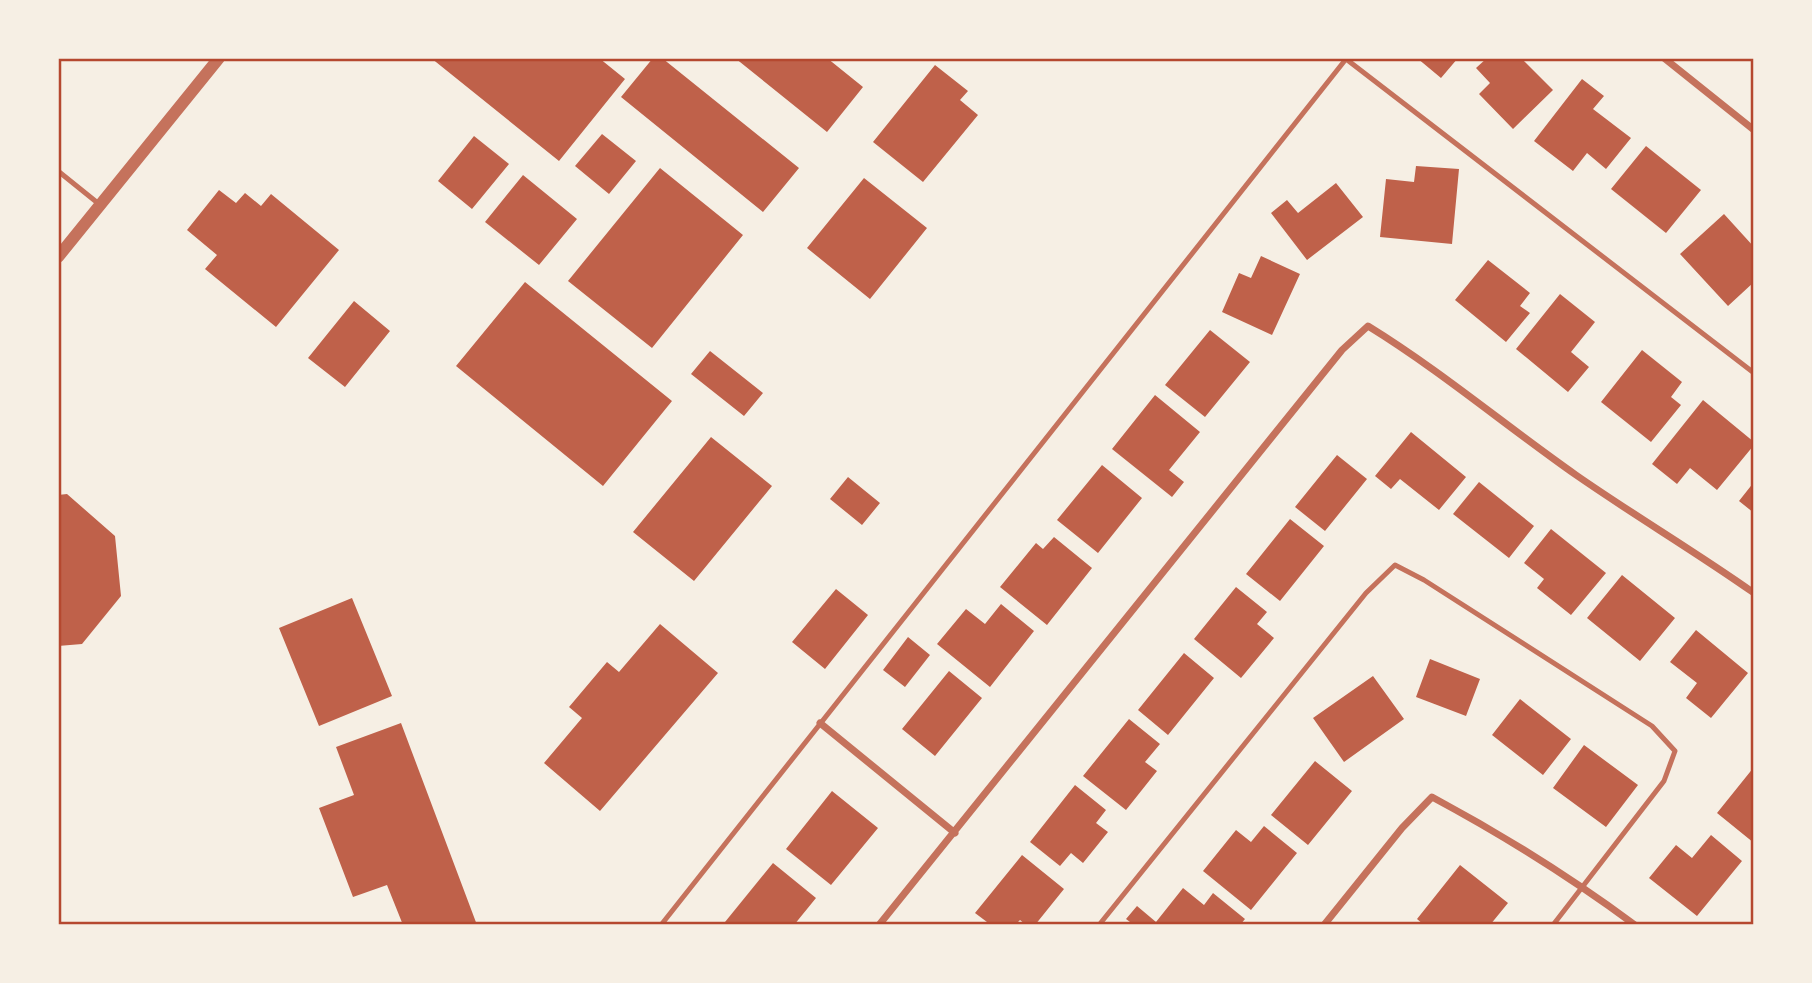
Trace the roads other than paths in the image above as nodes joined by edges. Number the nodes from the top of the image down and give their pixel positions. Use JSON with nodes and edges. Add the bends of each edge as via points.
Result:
{"nodes":[{"id":1,"x":219,"y":58,"type":"edge"},
{"id":2,"x":1664,"y":58,"type":"edge"},
{"id":3,"x":1754,"y":130,"type":"edge"},
{"id":4,"x":58,"y":171,"type":"edge"},
{"id":5,"x":100,"y":204,"type":"junction"},
{"id":6,"x":58,"y":257,"type":"edge"},
{"id":7,"x":1754,"y":373,"type":"edge"},
{"id":8,"x":1754,"y":593,"type":"edge"},
{"id":9,"x":820,"y":723,"type":"junction"},
{"id":10,"x":955,"y":832,"type":"junction"},
{"id":11,"x":1583,"y":887,"type":"junction"},
{"id":12,"x":661,"y":925,"type":"edge"},
{"id":13,"x":879,"y":925,"type":"edge"},
{"id":14,"x":1099,"y":925,"type":"edge"},
{"id":15,"x":1324,"y":925,"type":"edge"},
{"id":16,"x":1553,"y":925,"type":"edge"},
{"id":17,"x":1635,"y":925,"type":"edge"}],
"edges":[{"from":1,"to":5,"type":"street"},
{"from":2,"to":3,"type":"street"},
{"from":4,"to":5,"type":"lane"},
{"from":5,"to":6,"type":"street"},
{"from":7,"to":9,"type":"lane","via":[[1346,59]]},
{"from":8,"to":10,"type":"street","via":[[1577,476],[1412,353],[1368,326],[1342,350]]},
{"from":9,"to":10,"type":"street"},
{"from":9,"to":12,"type":"lane"},
{"from":10,"to":13,"type":"street"},
{"from":11,"to":14,"type":"lane","via":[[1664,781],[1675,751],[1652,726],[1395,565],[1366,593]]},
{"from":11,"to":15,"type":"street","via":[[1432,797]]},
{"from":11,"to":16,"type":"lane"},
{"from":11,"to":17,"type":"street"}]}
